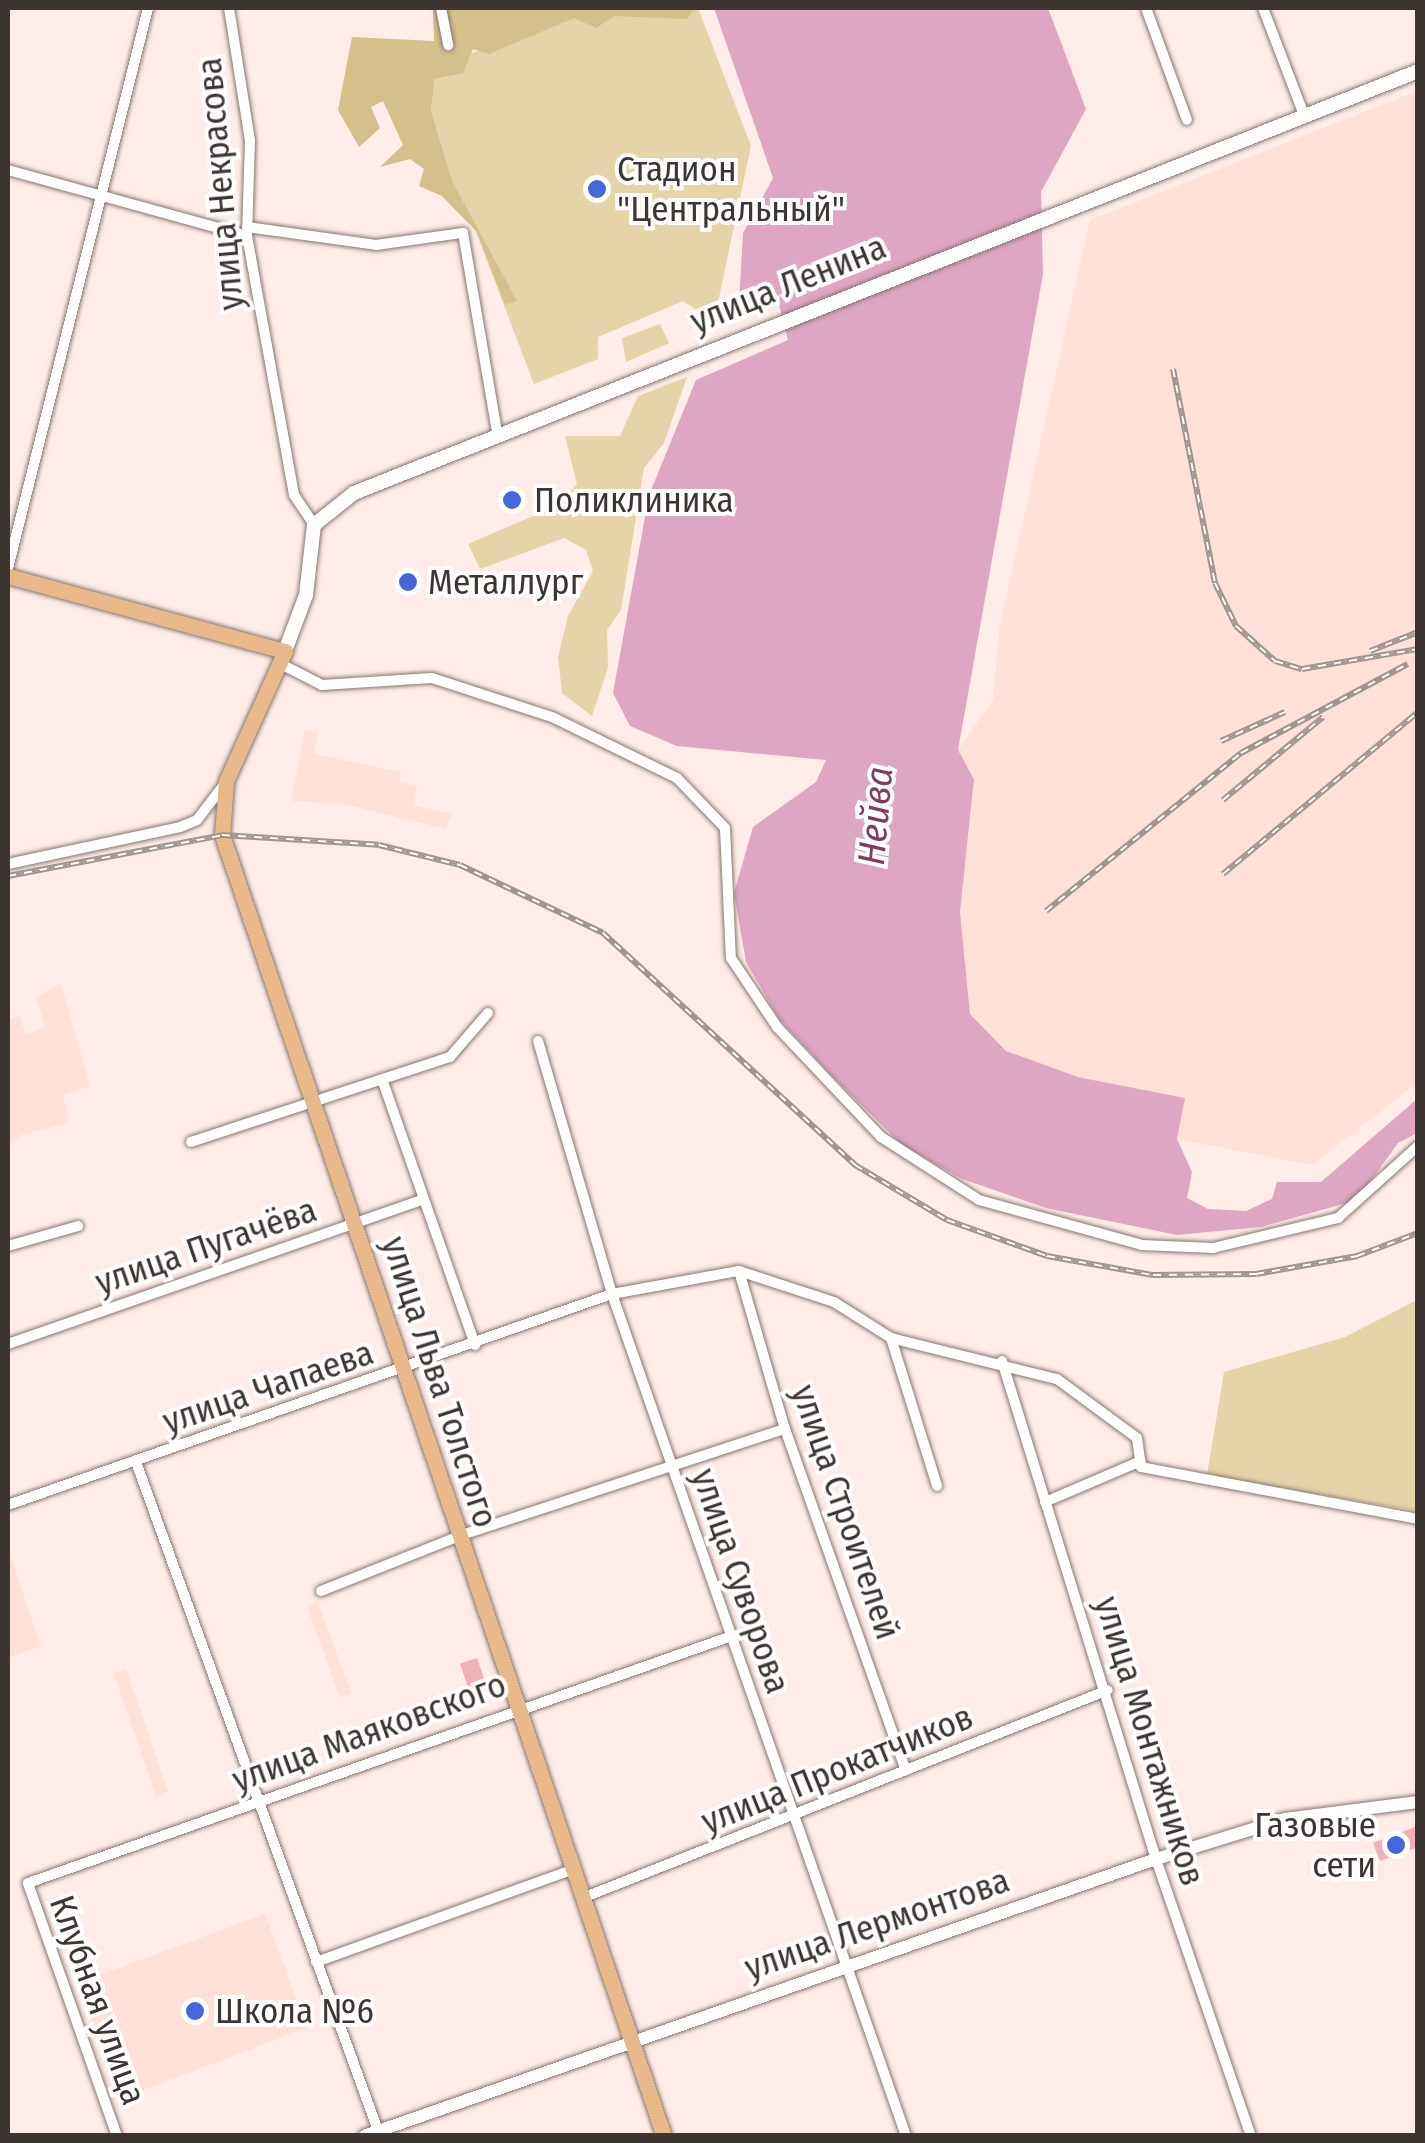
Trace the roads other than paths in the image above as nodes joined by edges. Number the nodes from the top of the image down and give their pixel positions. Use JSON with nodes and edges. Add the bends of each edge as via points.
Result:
{"nodes":[{"id":1,"x":148,"y":8,"type":"edge"},
{"id":2,"x":229,"y":8,"type":"edge"},
{"id":3,"x":441,"y":8,"type":"edge"},
{"id":4,"x":1146,"y":8,"type":"edge"},
{"id":5,"x":1263,"y":8,"type":"edge"},
{"id":6,"x":448,"y":45,"type":"dead end"},
{"id":7,"x":1418,"y":71,"type":"edge"},
{"id":8,"x":1304,"y":115,"type":"junction"},
{"id":9,"x":1187,"y":120,"type":"dead end"},
{"id":10,"x":8,"y":170,"type":"edge"},
{"id":11,"x":98,"y":199,"type":"junction"},
{"id":12,"x":247,"y":232,"type":"junction"},
{"id":13,"x":498,"y":437,"type":"junction"},
{"id":14,"x":314,"y":525,"type":"junction"},
{"id":15,"x":8,"y":572,"type":"edge"},
{"id":16,"x":283,"y":657,"type":"junction"},
{"id":17,"x":226,"y":782,"type":"junction"},
{"id":18,"x":8,"y":864,"type":"edge"},
{"id":19,"x":488,"y":1013,"type":"dead end"},
{"id":20,"x":538,"y":1041,"type":"dead end"},
{"id":21,"x":382,"y":1079,"type":"junction"},
{"id":22,"x":315,"y":1101,"type":"junction"},
{"id":23,"x":191,"y":1142,"type":"dead end"},
{"id":24,"x":1418,"y":1146,"type":"edge"},
{"id":25,"x":422,"y":1200,"type":"junction"},
{"id":26,"x":355,"y":1224,"type":"junction"},
{"id":27,"x":78,"y":1226,"type":"dead end"},
{"id":28,"x":8,"y":1246,"type":"edge"},
{"id":29,"x":739,"y":1271,"type":"junction"},
{"id":30,"x":612,"y":1294,"type":"junction"},
{"id":31,"x":890,"y":1338,"type":"junction"},
{"id":32,"x":8,"y":1344,"type":"edge"},
{"id":33,"x":475,"y":1345,"type":"junction"},
{"id":34,"x":1002,"y":1361,"type":"junction"},
{"id":35,"x":405,"y":1369,"type":"junction"},
{"id":36,"x":785,"y":1429,"type":"junction"},
{"id":37,"x":136,"y":1462,"type":"junction"},
{"id":38,"x":1140,"y":1462,"type":"junction"},
{"id":39,"x":672,"y":1467,"type":"junction"},
{"id":40,"x":937,"y":1486,"type":"dead end"},
{"id":41,"x":1045,"y":1502,"type":"junction"},
{"id":42,"x":8,"y":1505,"type":"edge"},
{"id":43,"x":1418,"y":1519,"type":"edge"},
{"id":44,"x":460,"y":1536,"type":"junction"},
{"id":45,"x":321,"y":1591,"type":"dead end"},
{"id":46,"x":730,"y":1637,"type":"junction"},
{"id":47,"x":1108,"y":1690,"type":"junction"},
{"id":48,"x":520,"y":1708,"type":"junction"},
{"id":49,"x":906,"y":1770,"type":"junction"},
{"id":50,"x":258,"y":1801,"type":"junction"},
{"id":51,"x":1418,"y":1802,"type":"edge"},
{"id":52,"x":798,"y":1819,"type":"junction"},
{"id":53,"x":1156,"y":1860,"type":"junction"},
{"id":54,"x":575,"y":1869,"type":"junction"},
{"id":55,"x":28,"y":1883,"type":"joint"},
{"id":56,"x":585,"y":1897,"type":"junction"},
{"id":57,"x":316,"y":1962,"type":"junction"},
{"id":58,"x":853,"y":1966,"type":"junction"},
{"id":59,"x":632,"y":2037,"type":"junction"},
{"id":60,"x":374,"y":2134,"type":"edge"},
{"id":61,"x":901,"y":2134,"type":"edge"},
{"id":62,"x":117,"y":2136,"type":"edge"},
{"id":63,"x":664,"y":2136,"type":"edge"},
{"id":64,"x":1252,"y":2136,"type":"edge"}],
"edges":[{"from":1,"to":11,"type":"street"},
{"from":2,"to":12,"type":"street","name":"улица Некрасова","via":[[250,140]]},
{"from":3,"to":6,"type":"street"},
{"from":4,"to":9,"type":"street"},
{"from":5,"to":8,"type":"street"},
{"from":7,"to":8,"type":"main road","name":"улица Ленина"},
{"from":8,"to":13,"type":"main road","name":"улица Ленина","via":[[726,340]]},
{"from":10,"to":11,"type":"street"},
{"from":11,"to":12,"type":"street"},
{"from":11,"to":15,"type":"street"},
{"from":12,"to":13,"type":"street","via":[[376,245],[463,233]]},
{"from":12,"to":14,"type":"street","name":"улица Некрасова","via":[[294,495]]},
{"from":13,"to":14,"type":"main road","name":"улица Ленина","via":[[354,493]]},
{"from":14,"to":16,"type":"main road","via":[[306,595]]},
{"from":15,"to":16,"type":"main road"},
{"from":16,"to":17,"type":"main road","name":"улица Льва Толстого"},
{"from":16,"to":24,"type":"street","via":[[322,685],[432,678],[552,717],[677,778],[725,828],[731,958],[777,1027],[882,1138],[979,1200],[1142,1245],[1213,1248],[1338,1218]]},
{"from":17,"to":18,"type":"street","via":[[196,820],[180,827]]},
{"from":17,"to":22,"type":"main road","name":"улица Льва Толстого","via":[[222,835]]},
{"from":19,"to":21,"type":"street","via":[[450,1057]]},
{"from":20,"to":30,"type":"street","name":"улица Суворова"},
{"from":21,"to":22,"type":"street"},
{"from":21,"to":25,"type":"street"},
{"from":22,"to":23,"type":"street"},
{"from":22,"to":26,"type":"main road","name":"улица Льва Толстого"},
{"from":25,"to":26,"type":"street","name":"улица Пугачёва"},
{"from":25,"to":33,"type":"street"},
{"from":26,"to":32,"type":"street","name":"улица Пугачёва"},
{"from":26,"to":35,"type":"main road","name":"улица Льва Толстого"},
{"from":27,"to":28,"type":"street"},
{"from":29,"to":30,"type":"street","name":"улица Чапаева"},
{"from":29,"to":31,"type":"street","name":"улица Чапаева","via":[[834,1302]]},
{"from":29,"to":36,"type":"street","name":"улица Строителей"},
{"from":30,"to":33,"type":"street","name":"улица Чапаева"},
{"from":30,"to":39,"type":"street","name":"улица Суворова"},
{"from":31,"to":34,"type":"street","name":"улица Чапаева"},
{"from":31,"to":40,"type":"street"},
{"from":33,"to":35,"type":"street","name":"улица Чапаева"},
{"from":34,"to":38,"type":"street","name":"улица Чапаева","via":[[1057,1379],[1107,1411],[1138,1438]]},
{"from":34,"to":41,"type":"street","name":"улица Монтажников"},
{"from":35,"to":37,"type":"street","name":"улица Чапаева"},
{"from":35,"to":44,"type":"main road","name":"улица Льва Толстого"},
{"from":36,"to":39,"type":"street"},
{"from":36,"to":49,"type":"street","name":"улица Строителей"},
{"from":37,"to":42,"type":"street","name":"улица Чапаева"},
{"from":37,"to":50,"type":"street"},
{"from":38,"to":41,"type":"street"},
{"from":38,"to":43,"type":"street"},
{"from":39,"to":44,"type":"street"},
{"from":39,"to":46,"type":"street","name":"улица Суворова"},
{"from":41,"to":47,"type":"street","name":"улица Монтажников"},
{"from":44,"to":45,"type":"street"},
{"from":44,"to":48,"type":"main road","name":"улица Льва Толстого"},
{"from":46,"to":48,"type":"street","name":"улица Маяковского"},
{"from":46,"to":52,"type":"street","name":"улица Суворова"},
{"from":47,"to":49,"type":"street","name":"улица Прокатчиков"},
{"from":47,"to":53,"type":"street","name":"улица Монтажников"},
{"from":48,"to":50,"type":"street","name":"улица Маяковского"},
{"from":48,"to":54,"type":"main road","name":"улица Льва Толстого"},
{"from":49,"to":52,"type":"street","name":"улица Прокатчиков"},
{"from":50,"to":55,"type":"street","name":"улица Маяковского"},
{"from":50,"to":57,"type":"street"},
{"from":51,"to":53,"type":"street","name":"улица Лермонтова","via":[[1285,1819]]},
{"from":52,"to":56,"type":"street","name":"улица Прокатчиков"},
{"from":52,"to":58,"type":"street","name":"улица Суворова"},
{"from":53,"to":58,"type":"street","name":"улица Лермонтова"},
{"from":53,"to":64,"type":"street","name":"улица Монтажников"},
{"from":54,"to":56,"type":"main road","name":"улица Льва Толстого"},
{"from":54,"to":57,"type":"street"},
{"from":55,"to":62,"type":"street","name":"Клубная улица"},
{"from":56,"to":59,"type":"main road","name":"улица Льва Толстого"},
{"from":57,"to":60,"type":"street"},
{"from":58,"to":59,"type":"street","name":"улица Лермонтова"},
{"from":58,"to":61,"type":"street","name":"улица Суворова"},
{"from":59,"to":60,"type":"street","name":"улица Лермонтова"},
{"from":59,"to":63,"type":"main road","name":"улица Льва Толстого"}]}
